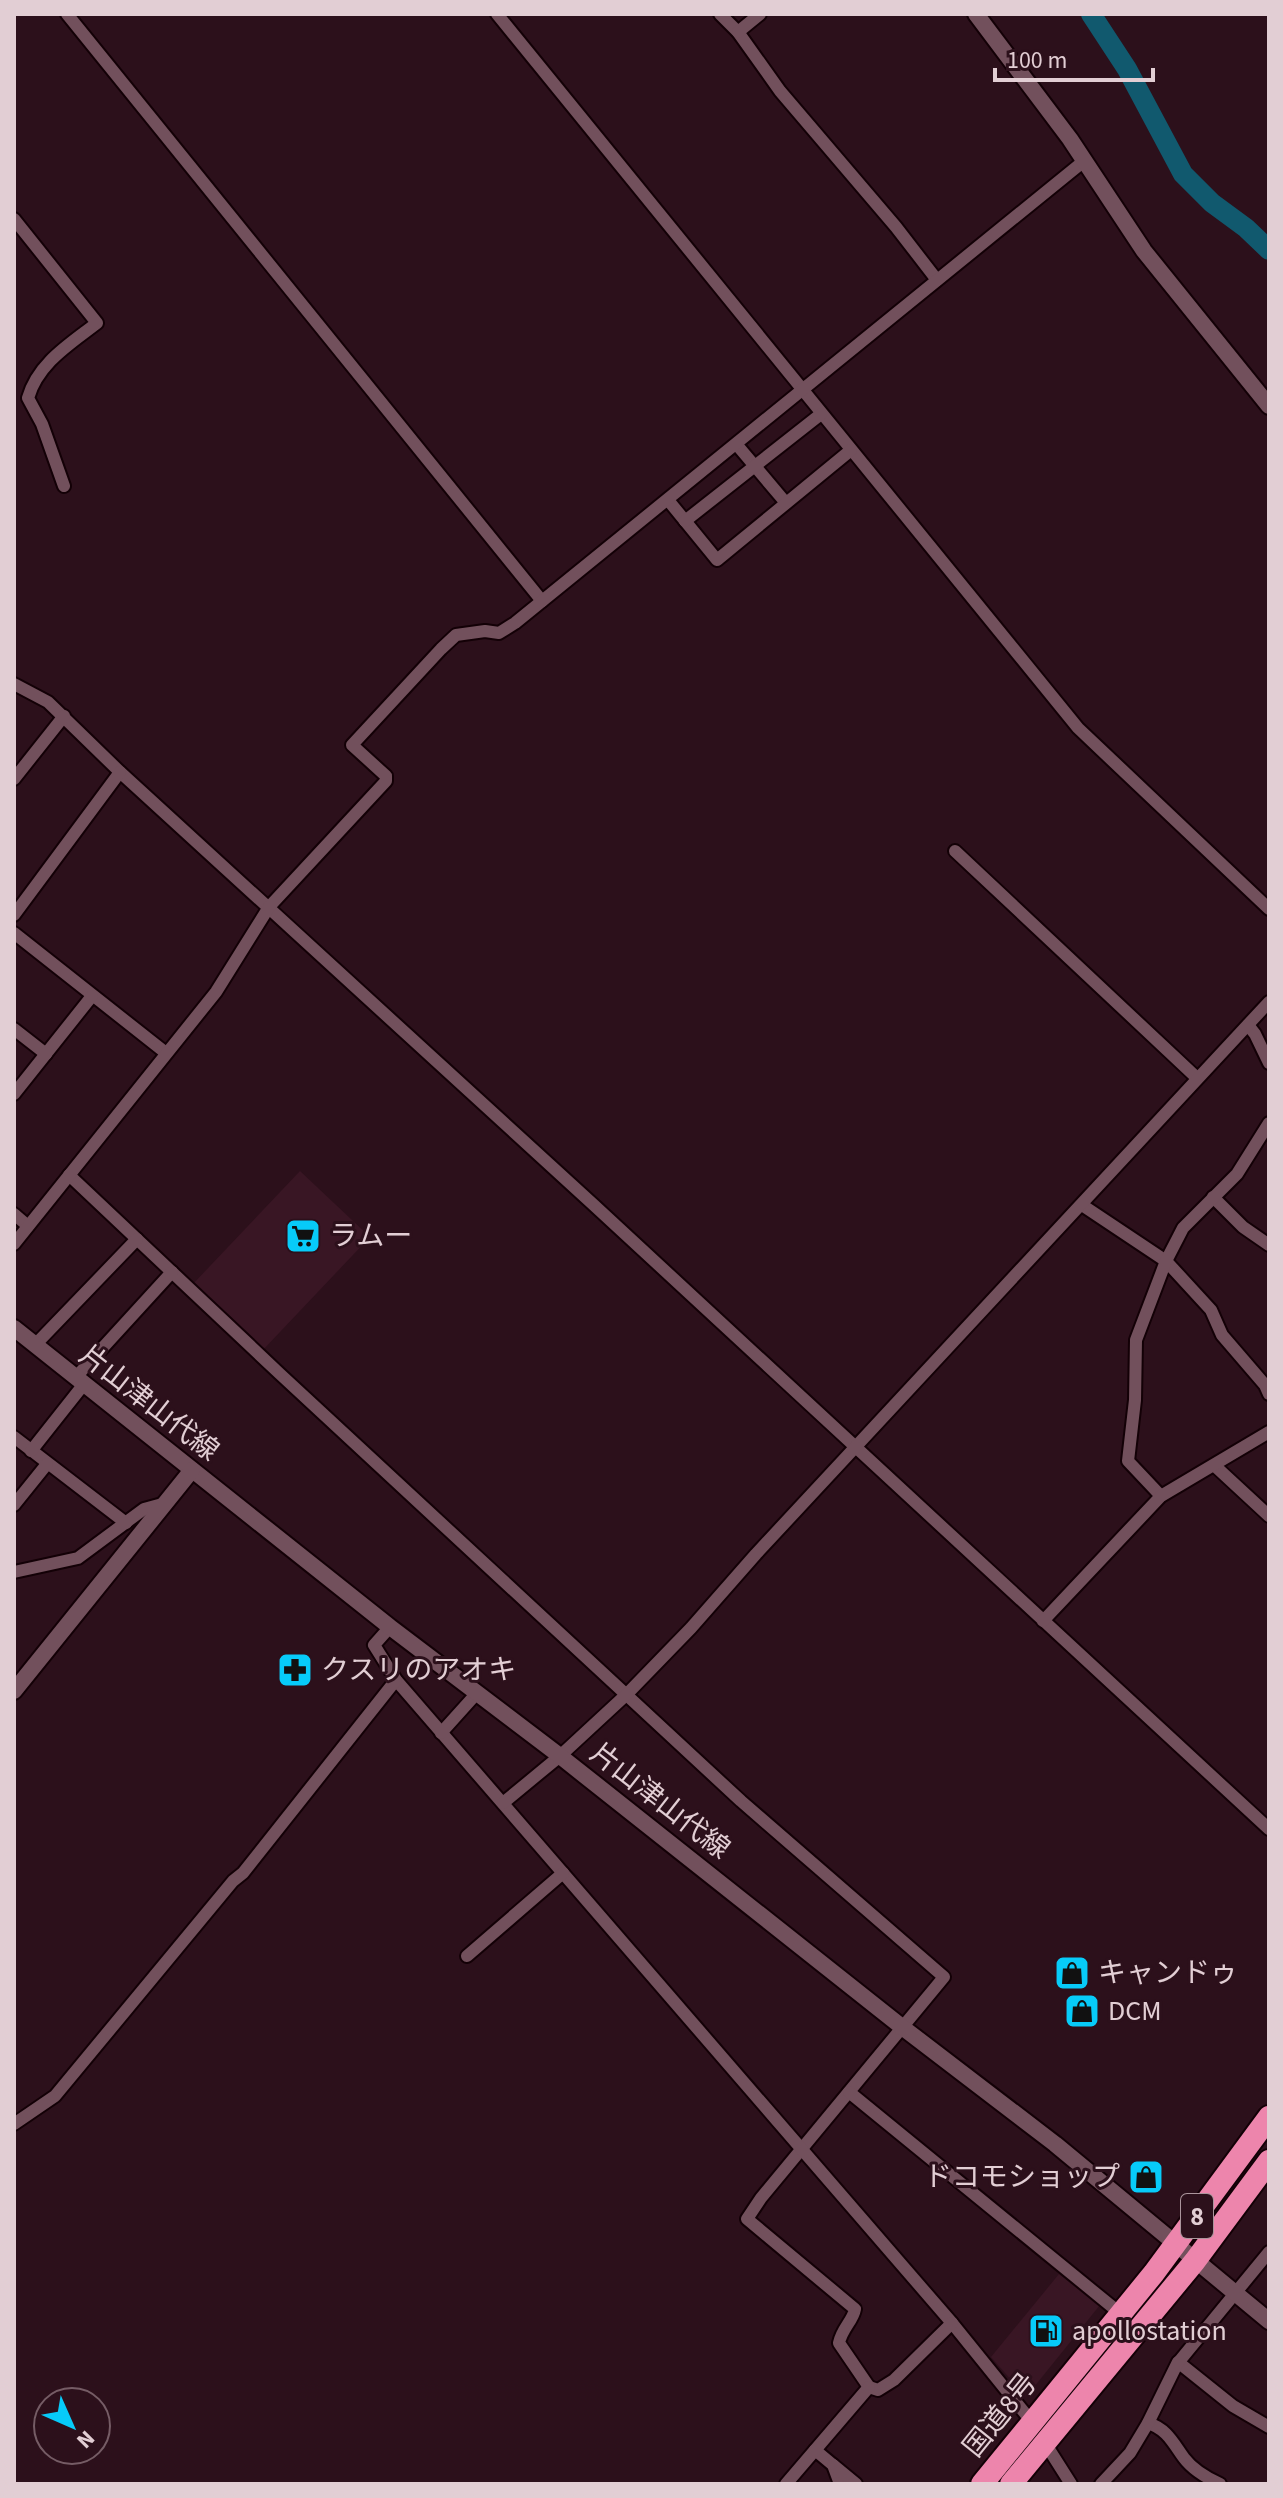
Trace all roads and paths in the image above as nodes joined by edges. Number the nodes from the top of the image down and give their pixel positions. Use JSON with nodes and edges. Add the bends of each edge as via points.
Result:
{"nodes":[{"id":1,"x":67,"y":14,"type":"edge"},
{"id":2,"x":497,"y":14,"type":"edge"},
{"id":3,"x":720,"y":14,"type":"edge"},
{"id":4,"x":760,"y":14,"type":"edge"},
{"id":5,"x":976,"y":14,"type":"edge"},
{"id":6,"x":738,"y":32,"type":"junction"},
{"id":7,"x":1084,"y":161,"type":"junction"},
{"id":8,"x":14,"y":219,"type":"edge"},
{"id":9,"x":937,"y":280,"type":"junction"},
{"id":10,"x":802,"y":390,"type":"junction"},
{"id":11,"x":1269,"y":406,"type":"edge"},
{"id":12,"x":821,"y":414,"type":"junction"},
{"id":13,"x":737,"y":445,"type":"junction"},
{"id":14,"x":851,"y":450,"type":"junction"},
{"id":15,"x":755,"y":465,"type":"junction"},
{"id":16,"x":64,"y":486,"type":"dead end"},
{"id":17,"x":668,"y":500,"type":"junction"},
{"id":18,"x":786,"y":503,"type":"junction"},
{"id":19,"x":685,"y":521,"type":"junction"},
{"id":20,"x":542,"y":601,"type":"junction"},
{"id":21,"x":14,"y":684,"type":"edge"},
{"id":22,"x":64,"y":716,"type":"junction"},
{"id":23,"x":120,"y":772,"type":"junction"},
{"id":24,"x":14,"y":779,"type":"edge"},
{"id":25,"x":955,"y":851,"type":"dead end"},
{"id":26,"x":269,"y":907,"type":"junction"},
{"id":27,"x":1269,"y":909,"type":"edge"},
{"id":28,"x":14,"y":915,"type":"edge"},
{"id":29,"x":14,"y":933,"type":"edge"},
{"id":30,"x":92,"y":996,"type":"junction"},
{"id":31,"x":1269,"y":1002,"type":"edge"},
{"id":32,"x":1248,"y":1025,"type":"junction"},
{"id":33,"x":14,"y":1029,"type":"edge"},
{"id":34,"x":166,"y":1053,"type":"junction"},
{"id":35,"x":46,"y":1054,"type":"junction"},
{"id":36,"x":1269,"y":1063,"type":"edge"},
{"id":37,"x":1197,"y":1078,"type":"junction"},
{"id":38,"x":14,"y":1094,"type":"edge"},
{"id":39,"x":1269,"y":1123,"type":"edge"},
{"id":40,"x":69,"y":1175,"type":"junction"},
{"id":41,"x":1213,"y":1197,"type":"junction"},
{"id":42,"x":1082,"y":1205,"type":"junction"},
{"id":43,"x":14,"y":1214,"type":"edge"},
{"id":44,"x":28,"y":1226,"type":"junction"},
{"id":45,"x":137,"y":1239,"type":"junction"},
{"id":46,"x":14,"y":1244,"type":"edge"},
{"id":47,"x":1269,"y":1245,"type":"edge"},
{"id":48,"x":1166,"y":1261,"type":"junction"},
{"id":49,"x":172,"y":1272,"type":"junction"},
{"id":50,"x":14,"y":1328,"type":"edge"},
{"id":51,"x":35,"y":1345,"type":"junction"},
{"id":52,"x":80,"y":1380,"type":"junction"},
{"id":53,"x":1268,"y":1387,"type":"edge"},
{"id":54,"x":1269,"y":1432,"type":"edge"},
{"id":55,"x":14,"y":1437,"type":"edge"},
{"id":56,"x":856,"y":1447,"type":"junction"},
{"id":57,"x":31,"y":1451,"type":"junction"},
{"id":58,"x":47,"y":1464,"type":"junction"},
{"id":59,"x":1215,"y":1466,"type":"junction"},
{"id":60,"x":192,"y":1470,"type":"junction"},
{"id":61,"x":1161,"y":1496,"type":"junction"},
{"id":62,"x":166,"y":1503,"type":"junction"},
{"id":63,"x":14,"y":1505,"type":"edge"},
{"id":64,"x":1269,"y":1516,"type":"edge"},
{"id":65,"x":126,"y":1523,"type":"junction"},
{"id":66,"x":101,"y":1543,"type":"junction"},
{"id":67,"x":119,"y":1562,"type":"junction"},
{"id":68,"x":14,"y":1572,"type":"edge"},
{"id":69,"x":1043,"y":1621,"type":"junction"},
{"id":70,"x":390,"y":1627,"type":"junction"},
{"id":71,"x":396,"y":1680,"type":"junction"},
{"id":72,"x":14,"y":1691,"type":"edge"},
{"id":73,"x":477,"y":1693,"type":"junction"},
{"id":74,"x":627,"y":1694,"type":"junction"},
{"id":75,"x":441,"y":1733,"type":"junction"},
{"id":76,"x":560,"y":1756,"type":"junction"},
{"id":77,"x":503,"y":1803,"type":"junction"},
{"id":78,"x":1268,"y":1824,"type":"edge"},
{"id":79,"x":563,"y":1873,"type":"junction"},
{"id":80,"x":467,"y":1956,"type":"dead end"},
{"id":81,"x":902,"y":2027,"type":"junction"},
{"id":82,"x":849,"y":2092,"type":"junction"},
{"id":83,"x":1269,"y":2117,"type":"edge"},
{"id":84,"x":14,"y":2124,"type":"edge"},
{"id":85,"x":801,"y":2150,"type":"junction"},
{"id":86,"x":1269,"y":2161,"type":"edge"},
{"id":87,"x":1176,"y":2245,"type":"junction"},
{"id":88,"x":1269,"y":2252,"type":"edge"},
{"id":89,"x":1195,"y":2261,"type":"junction"},
{"id":90,"x":1235,"y":2291,"type":"junction"},
{"id":91,"x":1121,"y":2314,"type":"junction"},
{"id":92,"x":1269,"y":2321,"type":"edge"},
{"id":93,"x":952,"y":2323,"type":"junction"},
{"id":94,"x":1178,"y":2362,"type":"junction"},
{"id":95,"x":869,"y":2387,"type":"junction"},
{"id":96,"x":1032,"y":2422,"type":"junction"},
{"id":97,"x":1148,"y":2423,"type":"junction"},
{"id":98,"x":1269,"y":2427,"type":"edge"},
{"id":99,"x":1045,"y":2443,"type":"junction"},
{"id":100,"x":815,"y":2450,"type":"junction"},
{"id":101,"x":833,"y":2465,"type":"junction"},
{"id":102,"x":786,"y":2484,"type":"edge"},
{"id":103,"x":840,"y":2484,"type":"edge"},
{"id":104,"x":856,"y":2484,"type":"edge"},
{"id":105,"x":982,"y":2484,"type":"edge"},
{"id":106,"x":1011,"y":2484,"type":"edge"},
{"id":107,"x":1071,"y":2484,"type":"edge"},
{"id":108,"x":1101,"y":2484,"type":"edge"},
{"id":109,"x":1220,"y":2484,"type":"edge"}],
"edges":[{"from":1,"to":20,"type":"street"},
{"from":2,"to":10,"type":"street"},
{"from":3,"to":6,"type":"street"},
{"from":4,"to":6,"type":"street"},
{"from":5,"to":7,"type":"main road"},
{"from":6,"to":9,"type":"street","via":[[780,91]]},
{"from":7,"to":9,"type":"street"},
{"from":7,"to":11,"type":"main road","via":[[1144,251]]},
{"from":8,"to":16,"type":"street","via":[[97,323],[43,366],[28,398]]},
{"from":9,"to":10,"type":"street"},
{"from":10,"to":12,"type":"street"},
{"from":10,"to":13,"type":"street"},
{"from":12,"to":14,"type":"street"},
{"from":12,"to":15,"type":"street"},
{"from":13,"to":15,"type":"street"},
{"from":13,"to":17,"type":"street"},
{"from":14,"to":18,"type":"street"},
{"from":14,"to":27,"type":"street","via":[[1090,742]]},
{"from":15,"to":18,"type":"street"},
{"from":15,"to":19,"type":"street"},
{"from":17,"to":19,"type":"street"},
{"from":17,"to":20,"type":"street"},
{"from":18,"to":19,"type":"street","via":[[717,560]]},
{"from":20,"to":26,"type":"street","via":[[499,633],[456,635],[352,745],[386,781]]},
{"from":21,"to":22,"type":"street"},
{"from":22,"to":23,"type":"street"},
{"from":22,"to":24,"type":"street"},
{"from":23,"to":26,"type":"street"},
{"from":23,"to":28,"type":"street"},
{"from":25,"to":37,"type":"street"},
{"from":26,"to":34,"type":"street","via":[[216,992]]},
{"from":26,"to":56,"type":"street"},
{"from":29,"to":30,"type":"street"},
{"from":30,"to":34,"type":"street"},
{"from":30,"to":35,"type":"street"},
{"from":31,"to":32,"type":"street"},
{"from":32,"to":36,"type":"street"},
{"from":32,"to":37,"type":"street"},
{"from":33,"to":35,"type":"street"},
{"from":34,"to":40,"type":"street"},
{"from":35,"to":38,"type":"street"},
{"from":37,"to":42,"type":"street"},
{"from":39,"to":41,"type":"street","via":[[1237,1174]]},
{"from":40,"to":44,"type":"street"},
{"from":40,"to":45,"type":"street"},
{"from":41,"to":47,"type":"street"},
{"from":41,"to":48,"type":"street","via":[[1183,1228]]},
{"from":42,"to":48,"type":"street"},
{"from":42,"to":56,"type":"street"},
{"from":43,"to":44,"type":"street"},
{"from":44,"to":46,"type":"street"},
{"from":45,"to":49,"type":"street"},
{"from":45,"to":51,"type":"street"},
{"from":48,"to":53,"type":"street","via":[[1211,1310],[1222,1335]]},
{"from":48,"to":61,"type":"street","via":[[1136,1340],[1128,1461]]},
{"from":49,"to":52,"type":"street"},
{"from":49,"to":74,"type":"street"},
{"from":50,"to":51,"type":"main road","name":"片山津山代線"},
{"from":51,"to":52,"type":"main road","name":"片山津山代線"},
{"from":52,"to":57,"type":"street"},
{"from":52,"to":60,"type":"main road","name":"片山津山代線"},
{"from":54,"to":59,"type":"street"},
{"from":55,"to":57,"type":"street"},
{"from":56,"to":69,"type":"street"},
{"from":56,"to":74,"type":"street"},
{"from":57,"to":58,"type":"street"},
{"from":58,"to":63,"type":"street"},
{"from":58,"to":65,"type":"street"},
{"from":59,"to":61,"type":"street"},
{"from":59,"to":64,"type":"street"},
{"from":60,"to":62,"type":"main road"},
{"from":60,"to":70,"type":"main road","name":"片山津山代線"},
{"from":61,"to":69,"type":"street"},
{"from":62,"to":65,"type":"street","via":[[144,1509]]},
{"from":62,"to":67,"type":"main road"},
{"from":65,"to":66,"type":"street"},
{"from":66,"to":67,"type":"street"},
{"from":66,"to":68,"type":"street","via":[[78,1558]]},
{"from":67,"to":72,"type":"main road"},
{"from":69,"to":78,"type":"street"},
{"from":70,"to":71,"type":"street","via":[[374,1645]]},
{"from":70,"to":73,"type":"main road","name":"片山津山代線"},
{"from":71,"to":75,"type":"street"},
{"from":71,"to":84,"type":"street","via":[[243,1873],[55,2096]]},
{"from":73,"to":75,"type":"street"},
{"from":73,"to":76,"type":"main road","name":"片山津山代線"},
{"from":74,"to":76,"type":"street"},
{"from":74,"to":81,"type":"street","via":[[944,1977]]},
{"from":75,"to":77,"type":"street"},
{"from":76,"to":77,"type":"street"},
{"from":76,"to":81,"type":"main road","name":"片山津山代線"},
{"from":77,"to":79,"type":"street"},
{"from":79,"to":80,"type":"street"},
{"from":79,"to":85,"type":"street"},
{"from":81,"to":82,"type":"street"},
{"from":81,"to":87,"type":"main road","name":"片山津山代線"},
{"from":82,"to":85,"type":"street"},
{"from":82,"to":91,"type":"street"},
{"from":83,"to":87,"type":"highway","name":"国道8号","number":"8"},
{"from":85,"to":93,"type":"street"},
{"from":85,"to":95,"type":"street","via":[[747,2219],[855,2309],[839,2343]]},
{"from":86,"to":89,"type":"highway","name":"国道8号","number":"8"},
{"from":87,"to":89,"type":"main road","name":"片山津山代線"},
{"from":87,"to":91,"type":"highway","name":"国道8号","number":"8"},
{"from":88,"to":90,"type":"street"},
{"from":89,"to":90,"type":"main road","name":"片山津山代線"},
{"from":89,"to":99,"type":"highway","name":"国道8号","number":"8"},
{"from":90,"to":92,"type":"main road","name":"片山津山代線"},
{"from":90,"to":94,"type":"street"},
{"from":91,"to":96,"type":"highway","name":"国道8号","number":"8"},
{"from":93,"to":95,"type":"street","via":[[894,2380],[878,2390]]},
{"from":93,"to":96,"type":"street"},
{"from":94,"to":97,"type":"street"},
{"from":94,"to":98,"type":"street"},
{"from":95,"to":100,"type":"street"},
{"from":96,"to":105,"type":"highway","name":"国道8号","number":"8"},
{"from":97,"to":108,"type":"street","via":[[1130,2453]]},
{"from":97,"to":109,"type":"street","via":[[1169,2435],[1203,2476]]},
{"from":99,"to":106,"type":"highway","name":"国道8号","number":"8"},
{"from":99,"to":107,"type":"street"},
{"from":100,"to":101,"type":"street"},
{"from":100,"to":102,"type":"street"},
{"from":101,"to":103,"type":"street"},
{"from":101,"to":104,"type":"street"}]}
